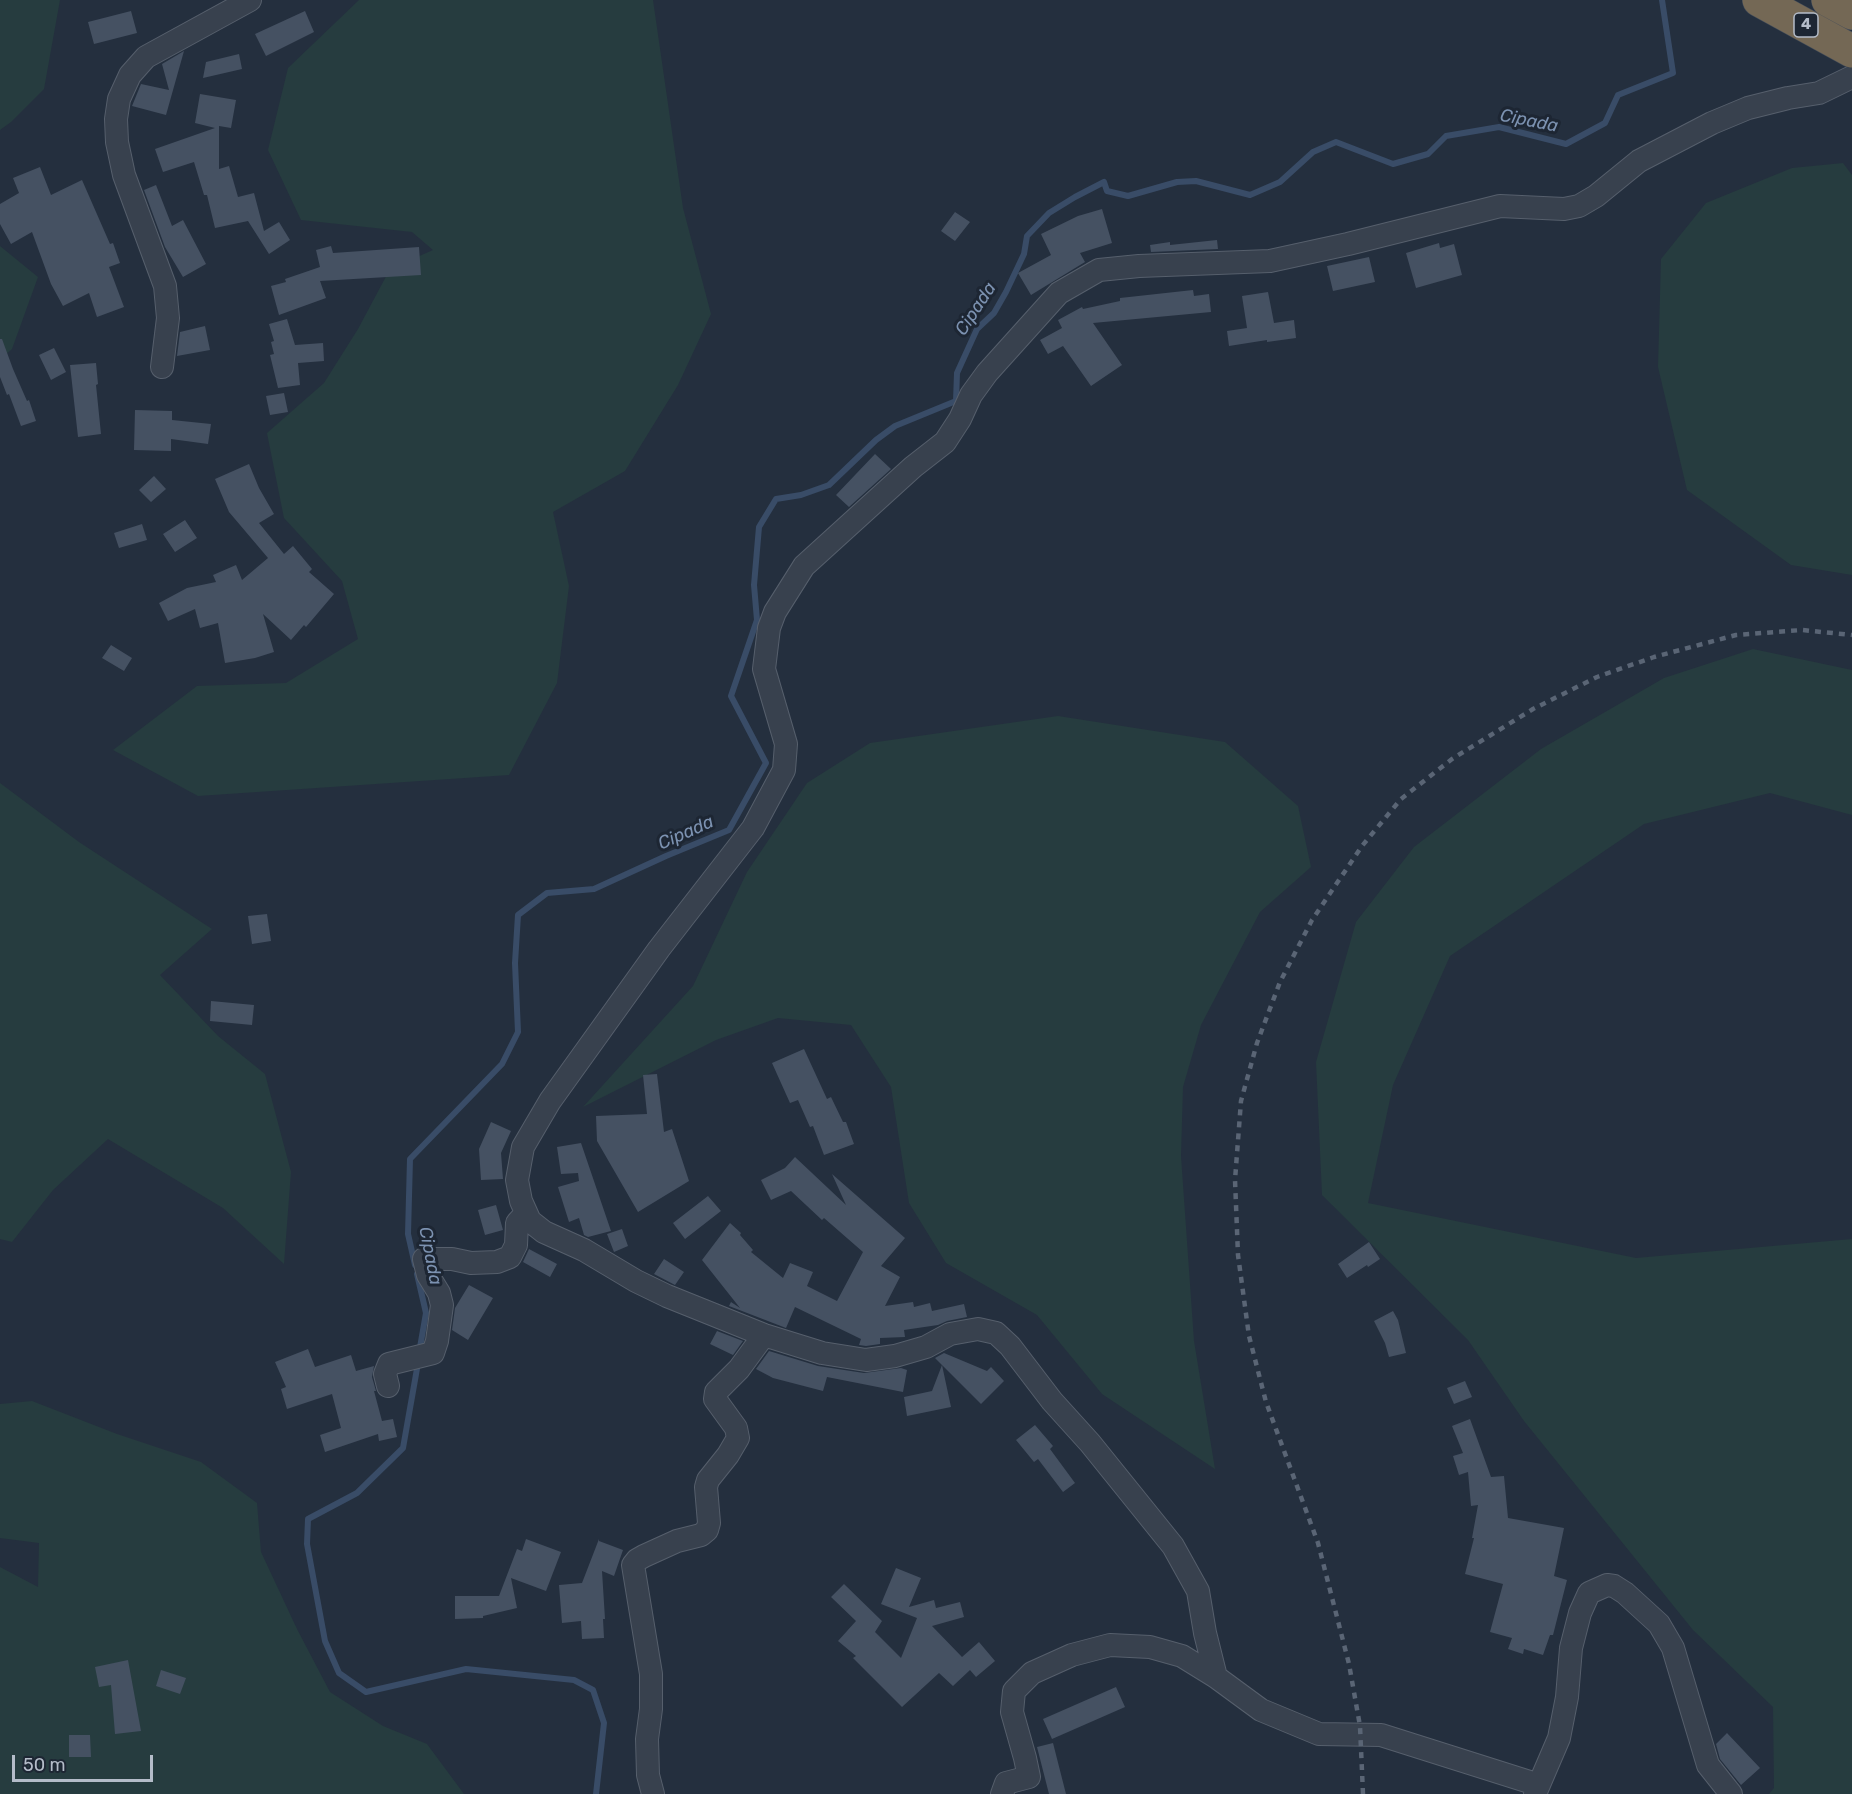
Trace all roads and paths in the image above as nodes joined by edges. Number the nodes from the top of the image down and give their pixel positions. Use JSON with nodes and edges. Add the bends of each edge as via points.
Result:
{"nodes":[{"id":1,"x":250,"y":0,"type":"edge"},
{"id":2,"x":1759,"y":0,"type":"edge"},
{"id":3,"x":1828,"y":0,"type":"edge"},
{"id":4,"x":1852,"y":13,"type":"edge"},
{"id":5,"x":1852,"y":51,"type":"edge"},
{"id":6,"x":1852,"y":77,"type":"edge"},
{"id":7,"x":162,"y":367,"type":"dead end"},
{"id":8,"x":526,"y":1213,"type":"junction"},
{"id":9,"x":764,"y":1335,"type":"junction"},
{"id":10,"x":388,"y":1386,"type":"dead end"},
{"id":11,"x":1216,"y":1677,"type":"junction"},
{"id":12,"x":1537,"y":1789,"type":"edge"},
{"id":13,"x":653,"y":1794,"type":"edge"},
{"id":14,"x":1002,"y":1794,"type":"edge"},
{"id":15,"x":1731,"y":1794,"type":"edge"}],
"edges":[{"from":1,"to":7,"type":"street","via":[[146,57],[130,75],[119,99],[117,142],[124,175],[165,286],[168,318]]},
{"from":2,"to":5,"type":"highway","number":"4"},
{"from":3,"to":4,"type":"highway","number":"4"},
{"from":6,"to":8,"type":"street","via":[[1819,93],[1748,108],[1712,123],[1639,161],[1579,206],[1500,206],[1270,261],[1099,270],[1059,293],[987,373],[945,442],[804,566],[775,612],[769,628],[765,669],[786,744],[784,770],[753,828],[658,949],[523,1147],[517,1180]]},
{"from":8,"to":9,"type":"street","via":[[544,1232],[636,1281]]},
{"from":8,"to":10,"type":"street","via":[[518,1223],[516,1245],[510,1257],[471,1263],[424,1259],[442,1305],[437,1341],[432,1353],[389,1364],[385,1374]]},
{"from":9,"to":11,"type":"street","via":[[822,1353],[866,1360],[895,1356],[978,1329],[996,1333],[1173,1546],[1198,1591]]},
{"from":9,"to":13,"type":"street","via":[[716,1392],[715,1399],[736,1428],[738,1438],[706,1487],[707,1530],[644,1556],[633,1565],[651,1674],[647,1738]]},
{"from":11,"to":12,"type":"street","via":[[1261,1710],[1319,1734],[1381,1735]]},
{"from":11,"to":14,"type":"street","via":[[1182,1656],[1150,1647],[1110,1645],[1072,1655],[1032,1673],[1014,1691],[1012,1702],[1029,1777],[1006,1783]]},
{"from":12,"to":15,"type":"street","via":[[1559,1738],[1571,1648],[1580,1613],[1589,1593],[1606,1585],[1625,1593],[1659,1624],[1673,1648],[1708,1765]]}]}
